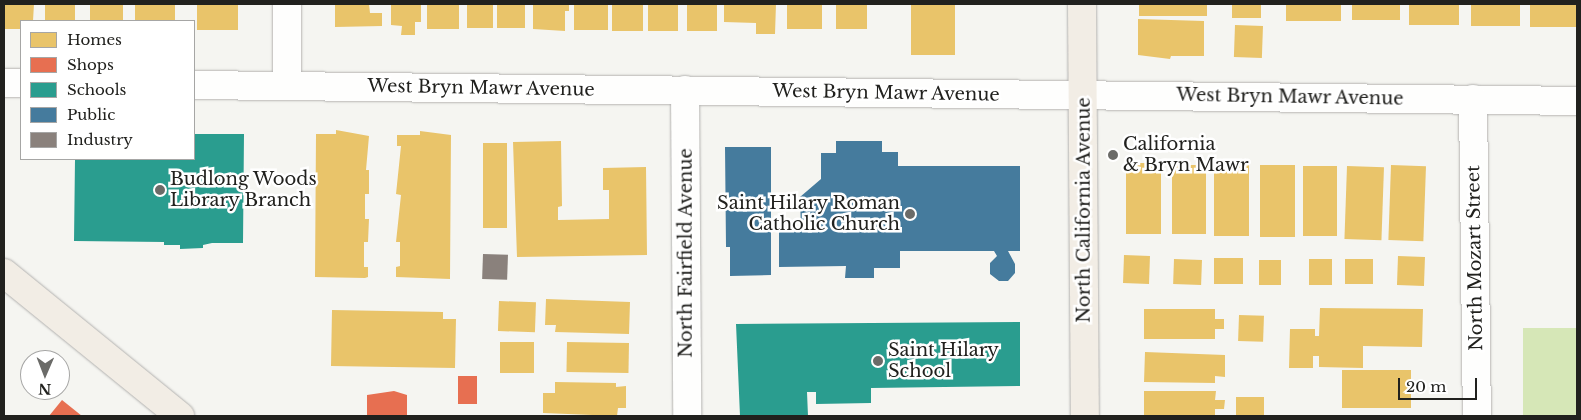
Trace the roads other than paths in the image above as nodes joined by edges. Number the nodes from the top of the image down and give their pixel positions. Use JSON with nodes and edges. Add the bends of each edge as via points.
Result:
{"nodes":[{"id":1,"x":287,"y":4,"type":"edge"},
{"id":2,"x":1082,"y":4,"type":"edge"},
{"id":3,"x":4,"y":83,"type":"edge"},
{"id":4,"x":20,"y":83,"type":"edge"},
{"id":5,"x":195,"y":85,"type":"edge"},
{"id":6,"x":287,"y":86,"type":"junction"},
{"id":7,"x":685,"y":90,"type":"junction"},
{"id":8,"x":1083,"y":95,"type":"junction"},
{"id":9,"x":1473,"y":99,"type":"junction"},
{"id":10,"x":1577,"y":101,"type":"edge"},
{"id":11,"x":4,"y":275,"type":"edge"},
{"id":12,"x":180,"y":416,"type":"edge"},
{"id":13,"x":687,"y":416,"type":"edge"},
{"id":14,"x":1085,"y":416,"type":"edge"},
{"id":15,"x":1477,"y":416,"type":"edge"}],
"edges":[{"from":1,"to":6,"type":"street"},
{"from":2,"to":8,"type":"main road","name":"North California Avenue"},
{"from":3,"to":4,"type":"street"},
{"from":5,"to":6,"type":"street","name":"West Bryn Mawr Avenue"},
{"from":6,"to":7,"type":"street","name":"West Bryn Mawr Avenue"},
{"from":7,"to":8,"type":"street","name":"West Bryn Mawr Avenue"},
{"from":7,"to":13,"type":"street","name":"North Fairfield Avenue"},
{"from":8,"to":9,"type":"street","name":"West Bryn Mawr Avenue"},
{"from":8,"to":14,"type":"main road","name":"North California Avenue"},
{"from":9,"to":10,"type":"street","name":"West Bryn Mawr Avenue"},
{"from":9,"to":15,"type":"street","name":"North Mozart Street"},
{"from":11,"to":12,"type":"main road"}]}
